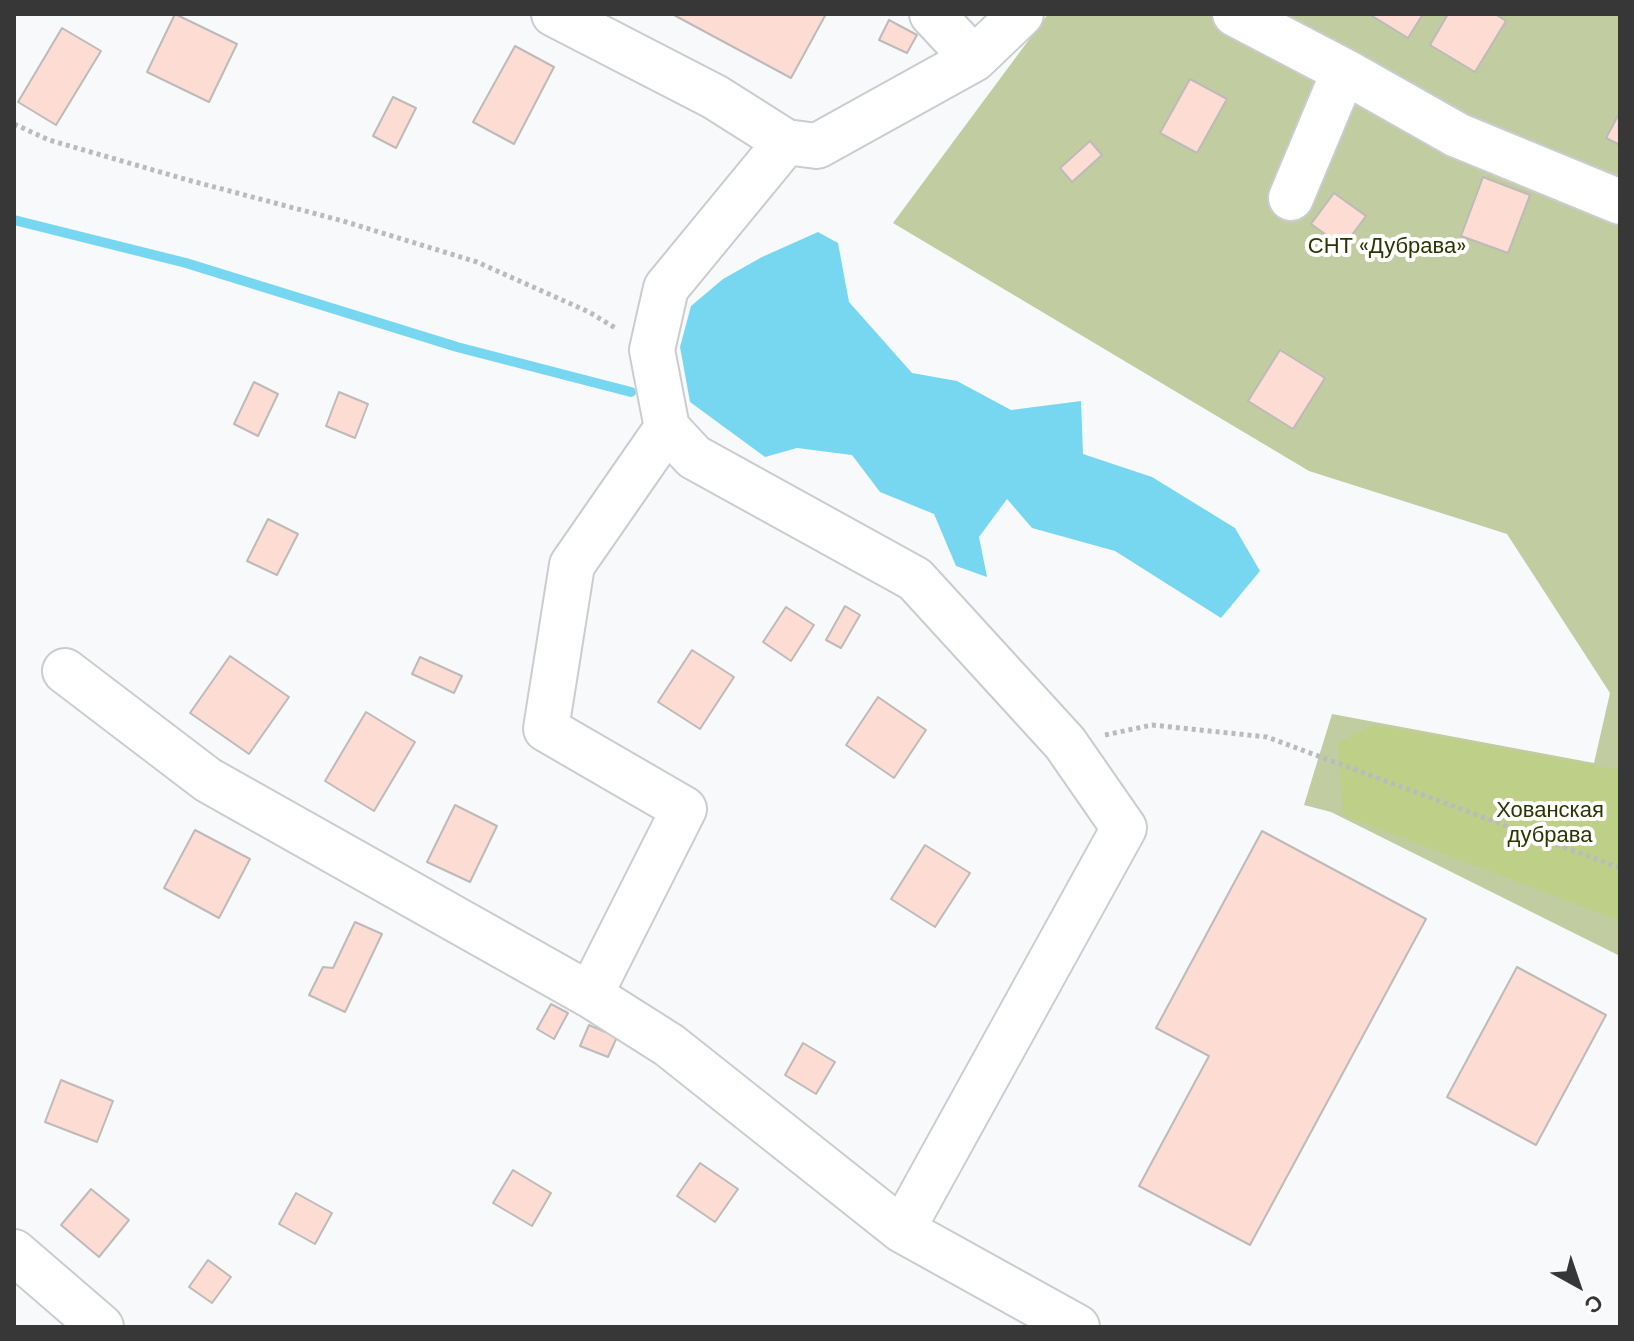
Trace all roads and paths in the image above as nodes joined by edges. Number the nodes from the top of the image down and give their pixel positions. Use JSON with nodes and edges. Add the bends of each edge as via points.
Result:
{"nodes":[{"id":1,"x":554,"y":14,"type":"edge"},
{"id":2,"x":932,"y":14,"type":"edge"},
{"id":3,"x":1021,"y":14,"type":"edge"},
{"id":4,"x":1235,"y":14,"type":"edge"},
{"id":5,"x":974,"y":59,"type":"junction"},
{"id":6,"x":1344,"y":71,"type":"junction"},
{"id":7,"x":14,"y":124,"type":"edge"},
{"id":8,"x":786,"y":142,"type":"junction"},
{"id":9,"x":1291,"y":198,"type":"dead end"},
{"id":10,"x":1620,"y":202,"type":"edge"},
{"id":11,"x":652,"y":350,"type":"junction"},
{"id":12,"x":667,"y":428,"type":"junction"},
{"id":13,"x":65,"y":671,"type":"dead end"},
{"id":14,"x":1065,"y":743,"type":"junction"},
{"id":15,"x":1620,"y":868,"type":"edge"},
{"id":16,"x":590,"y":995,"type":"junction"},
{"id":17,"x":902,"y":1230,"type":"junction"},
{"id":18,"x":14,"y":1252,"type":"edge"},
{"id":19,"x":101,"y":1327,"type":"edge"},
{"id":20,"x":1077,"y":1327,"type":"edge"}],
"edges":[{"from":1,"to":8,"type":"street","via":[[715,97]]},
{"from":2,"to":5,"type":"street"},
{"from":3,"to":5,"type":"street"},
{"from":4,"to":6,"type":"street"},
{"from":5,"to":8,"type":"street","via":[[817,146]]},
{"from":6,"to":9,"type":"street"},
{"from":6,"to":10,"type":"street","via":[[1457,135]]},
{"from":7,"to":11,"type":"path","via":[[49,140],[477,262],[589,312]]},
{"from":8,"to":11,"type":"street","via":[[666,288]]},
{"from":11,"to":12,"type":"street"},
{"from":12,"to":14,"type":"street","via":[[694,457],[915,579]]},
{"from":12,"to":16,"type":"street","via":[[572,565],[546,729],[684,809]]},
{"from":13,"to":16,"type":"street","via":[[208,780]]},
{"from":14,"to":15,"type":"path","via":[[1152,725],[1267,737]]},
{"from":14,"to":17,"type":"street","via":[[1124,828]]},
{"from":16,"to":17,"type":"street","via":[[669,1045]]},
{"from":17,"to":20,"type":"street"},
{"from":18,"to":19,"type":"street"}]}
